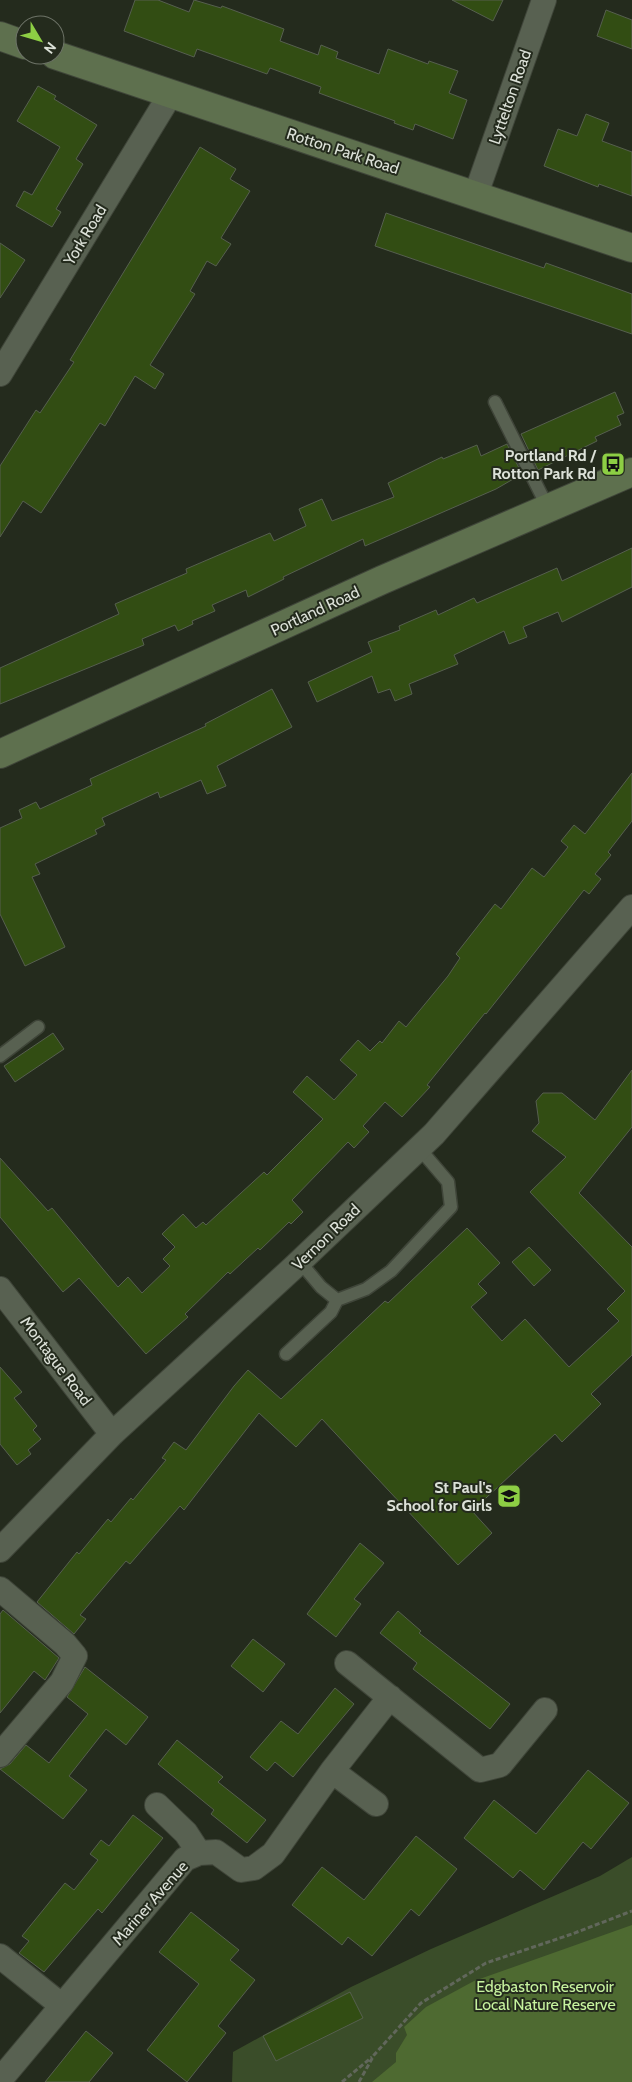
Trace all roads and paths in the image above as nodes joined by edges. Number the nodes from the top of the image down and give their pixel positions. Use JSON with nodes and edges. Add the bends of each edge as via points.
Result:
{"nodes":[{"id":1,"x":544,"y":0,"type":"edge"},
{"id":2,"x":0,"y":36,"type":"edge"},
{"id":3,"x":15,"y":41,"type":"edge"},
{"id":4,"x":65,"y":58,"type":"edge"},
{"id":5,"x":170,"y":95,"type":"junction"},
{"id":6,"x":476,"y":194,"type":"junction"},
{"id":7,"x":632,"y":248,"type":"edge"},
{"id":8,"x":0,"y":374,"type":"edge"},
{"id":9,"x":496,"y":402,"type":"dead end"},
{"id":10,"x":632,"y":472,"type":"edge"},
{"id":11,"x":548,"y":508,"type":"junction"},
{"id":12,"x":0,"y":754,"type":"edge"},
{"id":13,"x":632,"y":907,"type":"edge"},
{"id":14,"x":38,"y":1027,"type":"dead end"},
{"id":15,"x":0,"y":1056,"type":"edge"},
{"id":16,"x":419,"y":1148,"type":"junction"},
{"id":17,"x":300,"y":1262,"type":"junction"},
{"id":18,"x":0,"y":1289,"type":"edge"},
{"id":19,"x":337,"y":1300,"type":"junction"},
{"id":20,"x":286,"y":1354,"type":"dead end"},
{"id":21,"x":112,"y":1434,"type":"junction"},
{"id":22,"x":0,"y":1550,"type":"edge"},
{"id":23,"x":0,"y":1589,"type":"edge"},
{"id":24,"x":347,"y":1663,"type":"dead end"},
{"id":25,"x":390,"y":1697,"type":"junction"},
{"id":26,"x":545,"y":1710,"type":"dead end"},
{"id":27,"x":0,"y":1755,"type":"edge"},
{"id":28,"x":332,"y":1770,"type":"junction"},
{"id":29,"x":376,"y":1804,"type":"dead end"},
{"id":30,"x":157,"y":1805,"type":"dead end"},
{"id":31,"x":199,"y":1853,"type":"junction"},
{"id":32,"x":632,"y":1911,"type":"edge"},
{"id":33,"x":0,"y":1956,"type":"edge"},
{"id":34,"x":61,"y":2006,"type":"junction"},
{"id":35,"x":374,"y":2056,"type":"junction"},
{"id":36,"x":0,"y":2080,"type":"edge"},
{"id":37,"x":342,"y":2082,"type":"edge"},
{"id":38,"x":359,"y":2082,"type":"edge"}],
"edges":[{"from":1,"to":6,"type":"street","name":"Lyttelton Road"},
{"from":2,"to":3,"type":"main road"},
{"from":4,"to":5,"type":"main road","name":"Rotton Park Road"},
{"from":5,"to":6,"type":"main road","name":"Rotton Park Road"},
{"from":5,"to":8,"type":"street","name":"York Road"},
{"from":6,"to":7,"type":"main road","name":"Rotton Park Road"},
{"from":9,"to":11,"type":"lane"},
{"from":10,"to":11,"type":"main road","name":"Portland Road"},
{"from":11,"to":12,"type":"main road","name":"Portland Road"},
{"from":13,"to":16,"type":"street","name":"Vernon Road","via":[[558,995]]},
{"from":14,"to":15,"type":"lane"},
{"from":16,"to":17,"type":"street","name":"Vernon Road"},
{"from":16,"to":19,"type":"lane","via":[[448,1182],[451,1207],[391,1271],[366,1290]]},
{"from":17,"to":19,"type":"lane"},
{"from":17,"to":21,"type":"street","name":"Vernon Road"},
{"from":18,"to":21,"type":"street","name":"Montague Road"},
{"from":19,"to":20,"type":"lane","via":[[330,1312]]},
{"from":21,"to":22,"type":"street","name":"Vernon Road"},
{"from":23,"to":27,"type":"street","via":[[75,1656],[62,1682]]},
{"from":24,"to":25,"type":"street"},
{"from":25,"to":26,"type":"street","via":[[480,1770],[500,1765]]},
{"from":25,"to":28,"type":"street","name":"Mariner Avenue"},
{"from":28,"to":29,"type":"street"},
{"from":28,"to":31,"type":"street","name":"Mariner Avenue","via":[[273,1854],[254,1868],[241,1870],[216,1852]]},
{"from":30,"to":31,"type":"street","via":[[186,1833]]},
{"from":31,"to":34,"type":"street","name":"Mariner Avenue","via":[[185,1859]]},
{"from":32,"to":35,"type":"path","via":[[486,1963],[421,2003]]},
{"from":33,"to":34,"type":"street"},
{"from":34,"to":36,"type":"street","name":"Mariner Avenue"},
{"from":35,"to":37,"type":"path"},
{"from":35,"to":38,"type":"path"}]}
